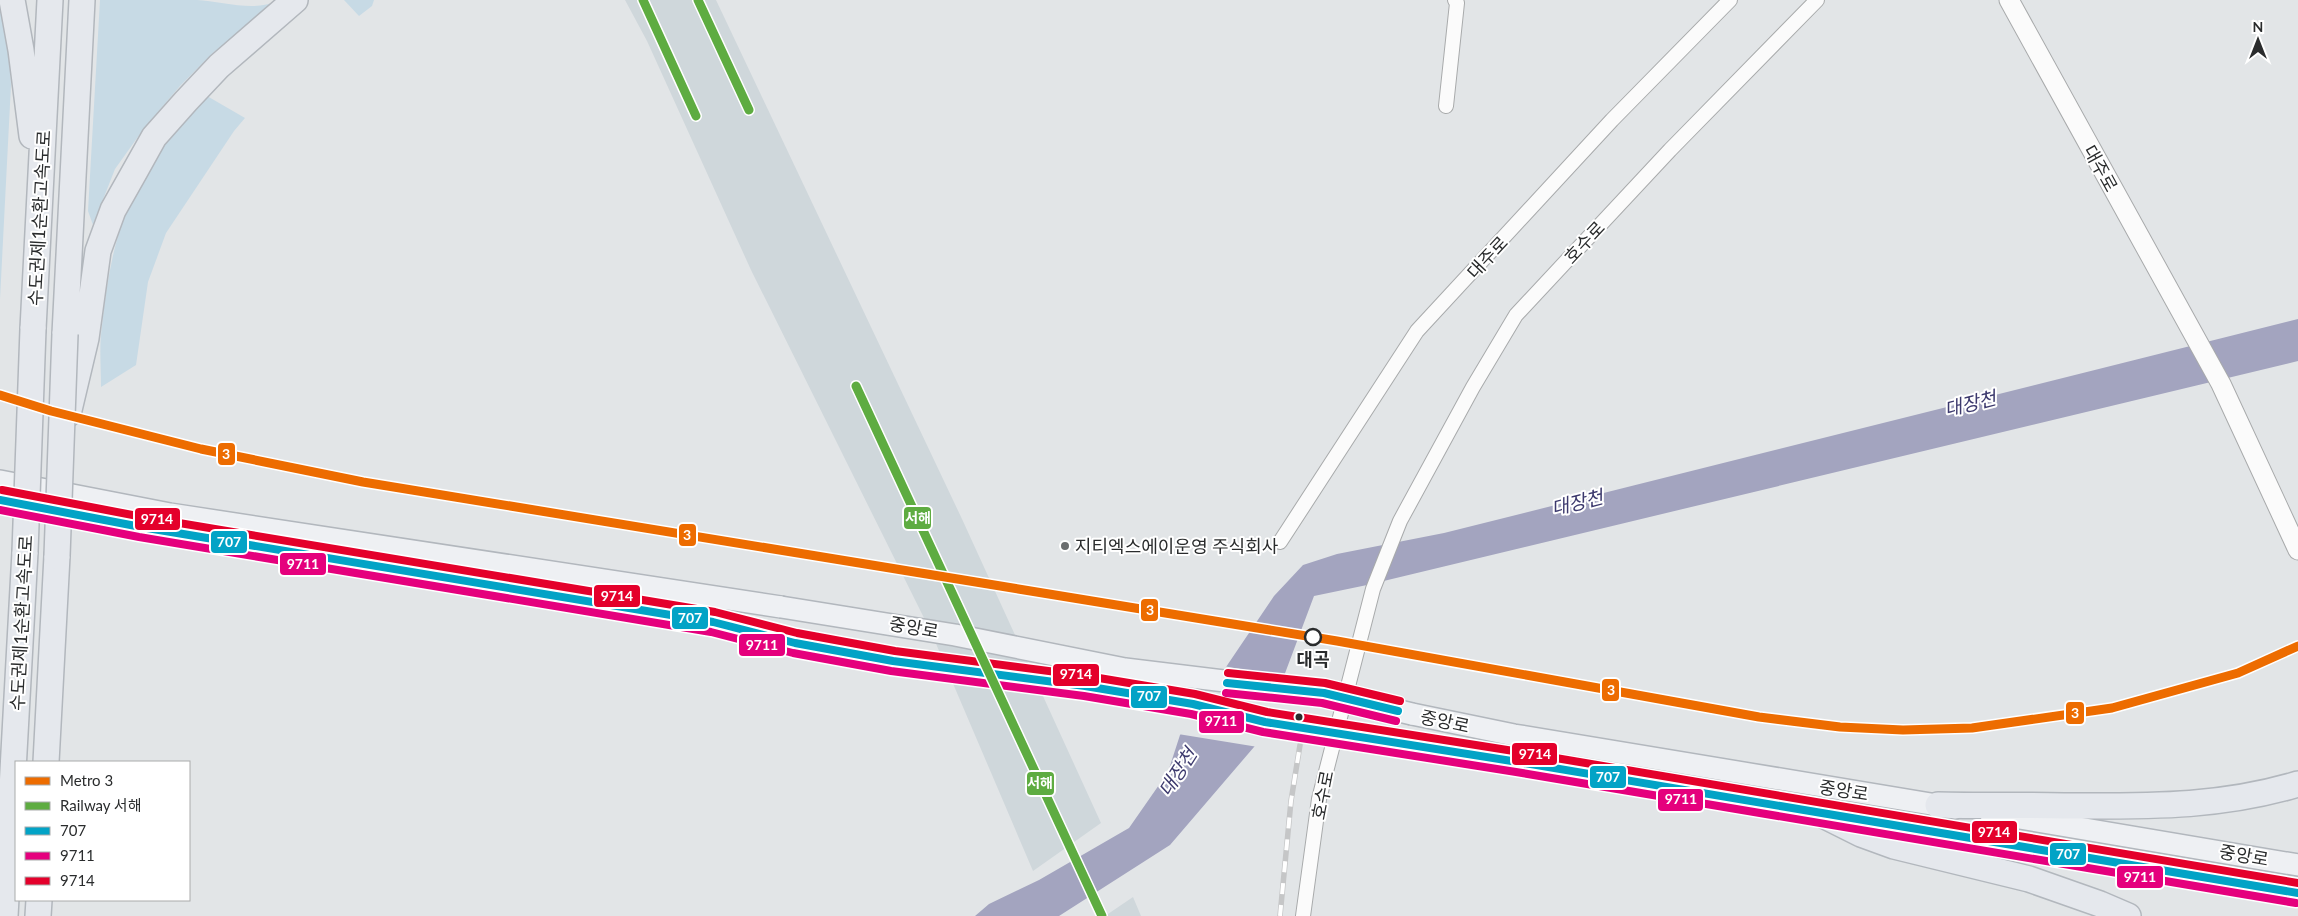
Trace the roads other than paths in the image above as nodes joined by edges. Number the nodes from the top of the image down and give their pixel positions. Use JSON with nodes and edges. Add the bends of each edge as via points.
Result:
{"nodes":[{"id":1,"x":12,"y":0,"type":"edge"},
{"id":2,"x":50,"y":0,"type":"edge"},
{"id":3,"x":82,"y":0,"type":"edge"},
{"id":4,"x":294,"y":0,"type":"edge"},
{"id":5,"x":1455,"y":0,"type":"edge"},
{"id":6,"x":1730,"y":0,"type":"edge"},
{"id":7,"x":1818,"y":0,"type":"edge"},
{"id":8,"x":2008,"y":0,"type":"edge"},
{"id":9,"x":1446,"y":106,"type":"dead end"},
{"id":10,"x":40,"y":204,"type":"junction"},
{"id":11,"x":76,"y":336,"type":"junction"},
{"id":12,"x":0,"y":481,"type":"edge"},
{"id":13,"x":0,"y":500,"type":"edge"},
{"id":14,"x":1280,"y":542,"type":"dead end"},
{"id":15,"x":2298,"y":550,"type":"edge"},
{"id":16,"x":46,"y":761,"type":"edge"},
{"id":17,"x":2298,"y":784,"type":"edge"},
{"id":18,"x":1938,"y":805,"type":"junction"},
{"id":19,"x":1818,"y":813,"type":"junction"},
{"id":20,"x":2298,"y":864,"type":"edge"},
{"id":21,"x":2293,"y":893,"type":"edge"},
{"id":22,"x":39,"y":901,"type":"edge"},
{"id":23,"x":5,"y":916,"type":"edge"},
{"id":24,"x":38,"y":916,"type":"edge"},
{"id":25,"x":1303,"y":916,"type":"edge"},
{"id":26,"x":2128,"y":916,"type":"edge"}],
"edges":[{"from":1,"to":10,"type":"highway"},
{"from":2,"to":10,"type":"highway","name":"수도권제1순환고속도로"},
{"from":3,"to":11,"type":"highway","name":"수도권제1순환고속도로"},
{"from":4,"to":11,"type":"highway","via":[[220,66],[154,137],[113,210],[98,251]]},
{"from":5,"to":9,"type":"street"},
{"from":6,"to":14,"type":"street","name":"대주로","via":[[1612,120],[1417,331]]},
{"from":7,"to":25,"type":"street","name":"호수로","via":[[1670,150],[1516,315],[1473,387],[1400,521],[1372,589],[1319,799]]},
{"from":8,"to":15,"type":"street","name":"대주로","via":[[2195,334]]},
{"from":10,"to":23,"type":"highway","name":"수도권제1순환고속도로","bridge":true},
{"from":11,"to":16,"type":"highway","name":"수도권제1순환고속도로","bridge":true,"via":[[61,443]]},
{"from":12,"to":18,"type":"main road","name":"중앙로","bridge":true,"via":[[170,514],[955,634],[1134,670],[1324,694],[1514,735]]},
{"from":13,"to":19,"type":"main road","name":"중앙로","bridge":true,"via":[[160,530],[714,622],[807,645],[916,665],[1085,686],[1193,704],[1265,722]]},
{"from":17,"to":18,"type":"highway","via":[[2264,794],[2202,804]]},
{"from":18,"to":20,"type":"main road","name":"중앙로"},
{"from":19,"to":21,"type":"main road","name":"중앙로"},
{"from":19,"to":26,"type":"highway","via":[[1894,846],[2028,880]]},
{"from":22,"to":24,"type":"highway"}]}
